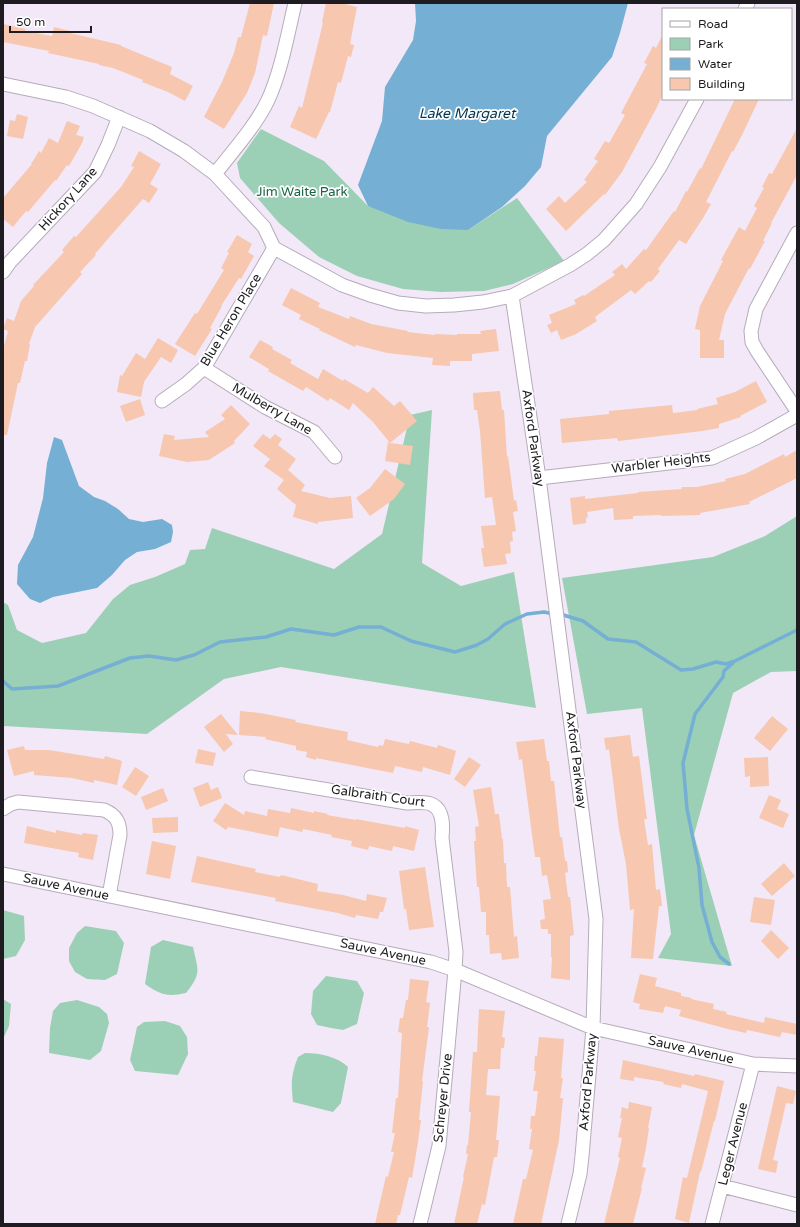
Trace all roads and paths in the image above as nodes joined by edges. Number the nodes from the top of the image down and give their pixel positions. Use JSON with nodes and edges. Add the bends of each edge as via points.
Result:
{"nodes":[{"id":1,"x":295,"y":3,"type":"edge"},
{"id":2,"x":3,"y":84,"type":"edge"},
{"id":3,"x":696,"y":100,"type":"edge"},
{"id":4,"x":119,"y":117,"type":"junction"},
{"id":5,"x":215,"y":174,"type":"junction"},
{"id":6,"x":797,"y":232,"type":"edge"},
{"id":7,"x":274,"y":248,"type":"junction"},
{"id":8,"x":5,"y":264,"type":"edge"},
{"id":9,"x":512,"y":296,"type":"junction"},
{"id":10,"x":204,"y":368,"type":"junction"},
{"id":11,"x":162,"y":401,"type":"dead end"},
{"id":12,"x":797,"y":411,"type":"edge"},
{"id":13,"x":797,"y":415,"type":"edge"},
{"id":14,"x":335,"y":457,"type":"dead end"},
{"id":15,"x":539,"y":478,"type":"junction"},
{"id":16,"x":251,"y":777,"type":"dead end"},
{"id":17,"x":3,"y":809,"type":"edge"},
{"id":18,"x":3,"y":874,"type":"edge"},
{"id":19,"x":109,"y":896,"type":"junction"},
{"id":20,"x":455,"y":970,"type":"junction"},
{"id":21,"x":593,"y":1028,"type":"junction"},
{"id":22,"x":753,"y":1064,"type":"junction"},
{"id":23,"x":797,"y":1066,"type":"edge"},
{"id":24,"x":722,"y":1186,"type":"junction"},
{"id":25,"x":797,"y":1205,"type":"edge"},
{"id":26,"x":420,"y":1224,"type":"edge"},
{"id":27,"x":568,"y":1224,"type":"edge"},
{"id":28,"x":712,"y":1224,"type":"edge"}],
"edges":[{"from":1,"to":5,"type":"street","via":[[276,81],[268,101]]},
{"from":2,"to":4,"type":"street","via":[[66,97]]},
{"from":3,"to":9,"type":"street","via":[[648,186],[620,223],[604,240],[570,266]]},
{"from":4,"to":5,"type":"street","via":[[184,151]]},
{"from":4,"to":8,"type":"street","name":"Hickory Lane","via":[[95,172]]},
{"from":5,"to":7,"type":"street","via":[[264,226]]},
{"from":6,"to":12,"type":"street","via":[[756,309],[751,331],[752,342],[757,351]]},
{"from":7,"to":9,"type":"street","via":[[342,285],[398,303],[454,305]]},
{"from":7,"to":10,"type":"street","name":"Blue Heron Place"},
{"from":9,"to":15,"type":"street","name":"Axford Parkway"},
{"from":10,"to":11,"type":"street","name":"Blue Heron Place"},
{"from":10,"to":14,"type":"street","name":"Mulberry Lane","via":[[264,408],[314,432]]},
{"from":13,"to":15,"type":"street","name":"Warbler Heights","via":[[756,438],[712,458]]},
{"from":15,"to":21,"type":"street","name":"Axford Parkway","via":[[596,920]]},
{"from":16,"to":20,"type":"street","name":"Galbraith Court","via":[[433,805],[443,823],[442,838],[455,946]]},
{"from":17,"to":19,"type":"street","via":[[18,802],[104,810],[111,813],[117,820],[120,835]]},
{"from":18,"to":19,"type":"street","name":"Sauve Avenue"},
{"from":19,"to":20,"type":"street","name":"Sauve Avenue","via":[[431,962]]},
{"from":20,"to":21,"type":"street","name":"Sauve Avenue"},
{"from":20,"to":26,"type":"street","name":"Schreyer Drive","via":[[439,1146]]},
{"from":21,"to":22,"type":"street","name":"Sauve Avenue"},
{"from":21,"to":27,"type":"street","name":"Axford Parkway","via":[[580,1174]]},
{"from":22,"to":23,"type":"street","name":"Sauve Avenue"},
{"from":22,"to":24,"type":"street","name":"Leger Avenue"},
{"from":24,"to":25,"type":"street"},
{"from":24,"to":28,"type":"street","name":"Leger Avenue"}]}
